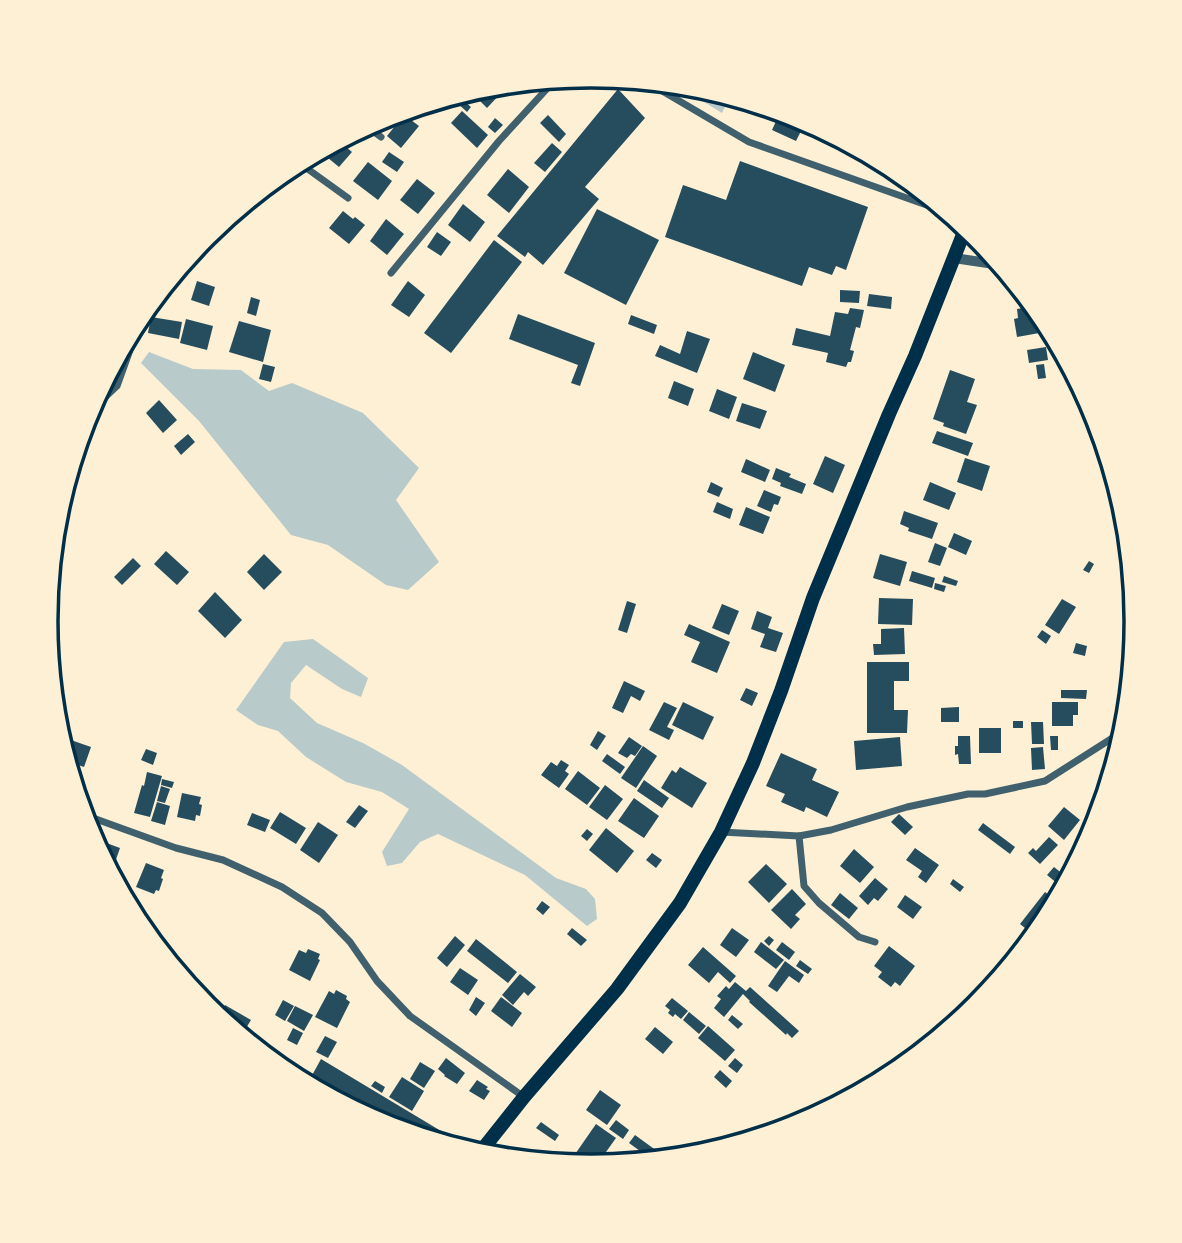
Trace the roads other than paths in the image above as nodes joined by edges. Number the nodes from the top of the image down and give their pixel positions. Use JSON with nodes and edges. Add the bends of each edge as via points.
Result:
{"nodes":[{"id":1,"x":546,"y":90,"type":"edge"},
{"id":2,"x":667,"y":94,"type":"edge"},
{"id":3,"x":376,"y":134,"type":"edge"},
{"id":4,"x":381,"y":137,"type":"dead end"},
{"id":5,"x":309,"y":170,"type":"edge"},
{"id":6,"x":348,"y":198,"type":"dead end"},
{"id":7,"x":923,"y":204,"type":"edge"},
{"id":8,"x":962,"y":238,"type":"edge"},
{"id":9,"x":954,"y":258,"type":"junction"},
{"id":10,"x":985,"y":263,"type":"edge"},
{"id":11,"x":391,"y":273,"type":"dead end"},
{"id":12,"x":126,"y":360,"type":"edge"},
{"id":13,"x":112,"y":389,"type":"edge"},
{"id":14,"x":1111,"y":739,"type":"edge"},
{"id":15,"x":95,"y":819,"type":"edge"},
{"id":16,"x":721,"y":832,"type":"junction"},
{"id":17,"x":799,"y":836,"type":"junction"},
{"id":18,"x":875,"y":942,"type":"dead end"},
{"id":19,"x":524,"y":1097,"type":"junction"},
{"id":20,"x":486,"y":1145,"type":"edge"}],
"edges":[{"from":1,"to":11,"type":"street"},
{"from":2,"to":7,"type":"street","via":[[749,142]]},
{"from":3,"to":4,"type":"street"},
{"from":5,"to":6,"type":"street"},
{"from":8,"to":9,"type":"main road"},
{"from":9,"to":10,"type":"street"},
{"from":9,"to":16,"type":"main road","via":[[813,598],[753,763]]},
{"from":12,"to":13,"type":"street"},
{"from":14,"to":17,"type":"street","via":[[1045,781],[907,807]]},
{"from":15,"to":19,"type":"street","via":[[223,860],[282,887],[322,912],[410,1016]]},
{"from":16,"to":17,"type":"street"},
{"from":16,"to":19,"type":"main road","via":[[680,903],[617,989]]},
{"from":17,"to":18,"type":"street","via":[[804,886],[859,937]]},
{"from":19,"to":20,"type":"main road"}]}
